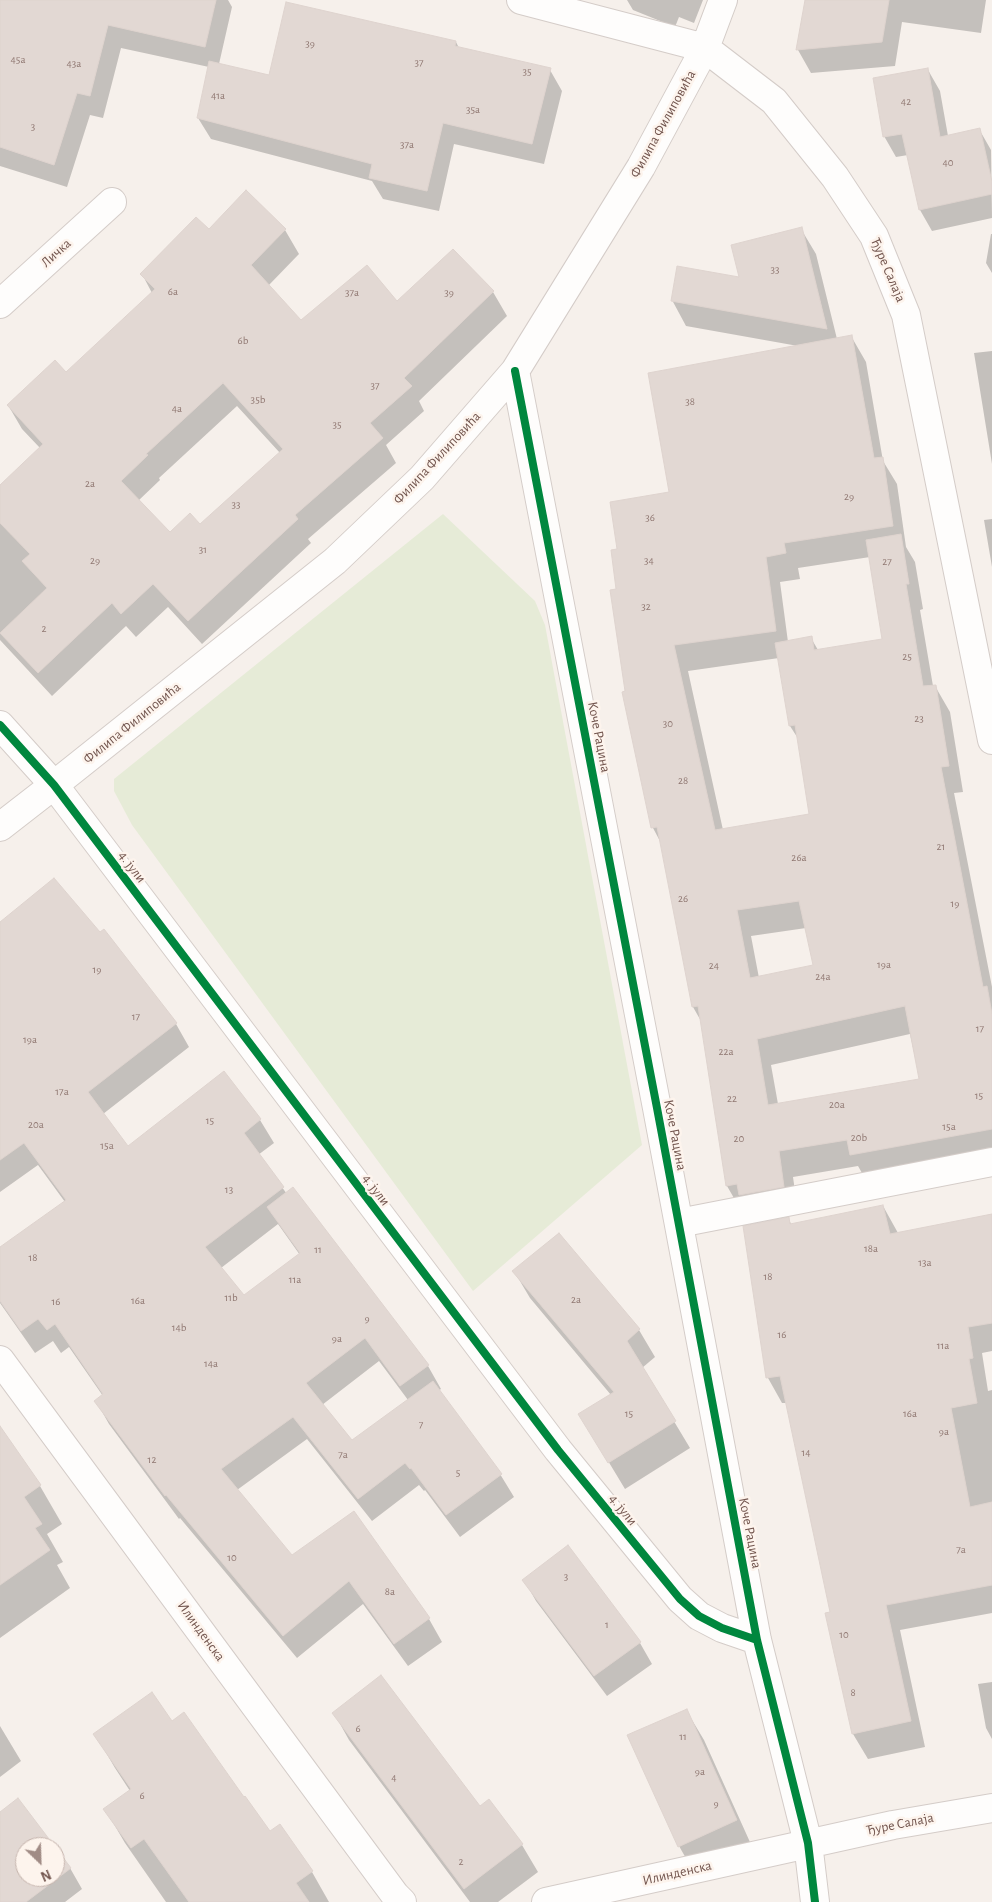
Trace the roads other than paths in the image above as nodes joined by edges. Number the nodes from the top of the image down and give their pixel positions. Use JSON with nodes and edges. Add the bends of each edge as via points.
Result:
{"nodes":[{"id":1,"x":520,"y":0,"type":"edge"},
{"id":2,"x":723,"y":0,"type":"edge"},
{"id":3,"x":704,"y":48,"type":"junction"},
{"id":4,"x":112,"y":202,"type":"dead end"},
{"id":5,"x":0,"y":304,"type":"edge"},
{"id":6,"x":515,"y":371,"type":"junction"},
{"id":7,"x":0,"y":725,"type":"edge"},
{"id":8,"x":992,"y":740,"type":"edge"},
{"id":9,"x":54,"y":786,"type":"junction"},
{"id":10,"x":0,"y":827,"type":"edge"},
{"id":11,"x":992,"y":1162,"type":"edge"},
{"id":12,"x":679,"y":1223,"type":"junction"},
{"id":13,"x":0,"y":1360,"type":"edge"},
{"id":14,"x":757,"y":1640,"type":"junction"},
{"id":15,"x":992,"y":1808,"type":"edge"},
{"id":16,"x":808,"y":1843,"type":"junction"},
{"id":17,"x":402,"y":1902,"type":"edge"},
{"id":18,"x":546,"y":1902,"type":"edge"},
{"id":19,"x":816,"y":1902,"type":"edge"}],
"edges":[{"from":1,"to":3,"type":"street","name":"Ђуре Салаја"},
{"from":2,"to":3,"type":"street","name":"Филипа Филиповића"},
{"from":3,"to":6,"type":"street","name":"Филипа Филиповића","via":[[641,167]]},
{"from":3,"to":8,"type":"street","name":"Ђуре Салаја","via":[[774,101],[835,177],[874,236],[906,315]]},
{"from":4,"to":5,"type":"street","name":"Личка"},
{"from":6,"to":9,"type":"street","name":"Филипа Филиповића","via":[[422,478],[335,561]]},
{"from":6,"to":12,"type":"street","name":"Коче Рацина"},
{"from":7,"to":9,"type":"street","name":"4. јули"},
{"from":9,"to":10,"type":"street","name":"Филипа Филиповића"},
{"from":9,"to":14,"type":"street","name":"4. јули","via":[[558,1450],[674,1591],[699,1616]]},
{"from":11,"to":12,"type":"street"},
{"from":12,"to":14,"type":"street","name":"Коче Рацина"},
{"from":13,"to":17,"type":"street","name":"Илинденска"},
{"from":14,"to":16,"type":"street","name":"Коче Рацина"},
{"from":15,"to":16,"type":"street","name":"Ђуре Салаја"},
{"from":16,"to":18,"type":"street","name":"Илинденска"},
{"from":16,"to":19,"type":"street","name":"Коче Рацина"}]}
